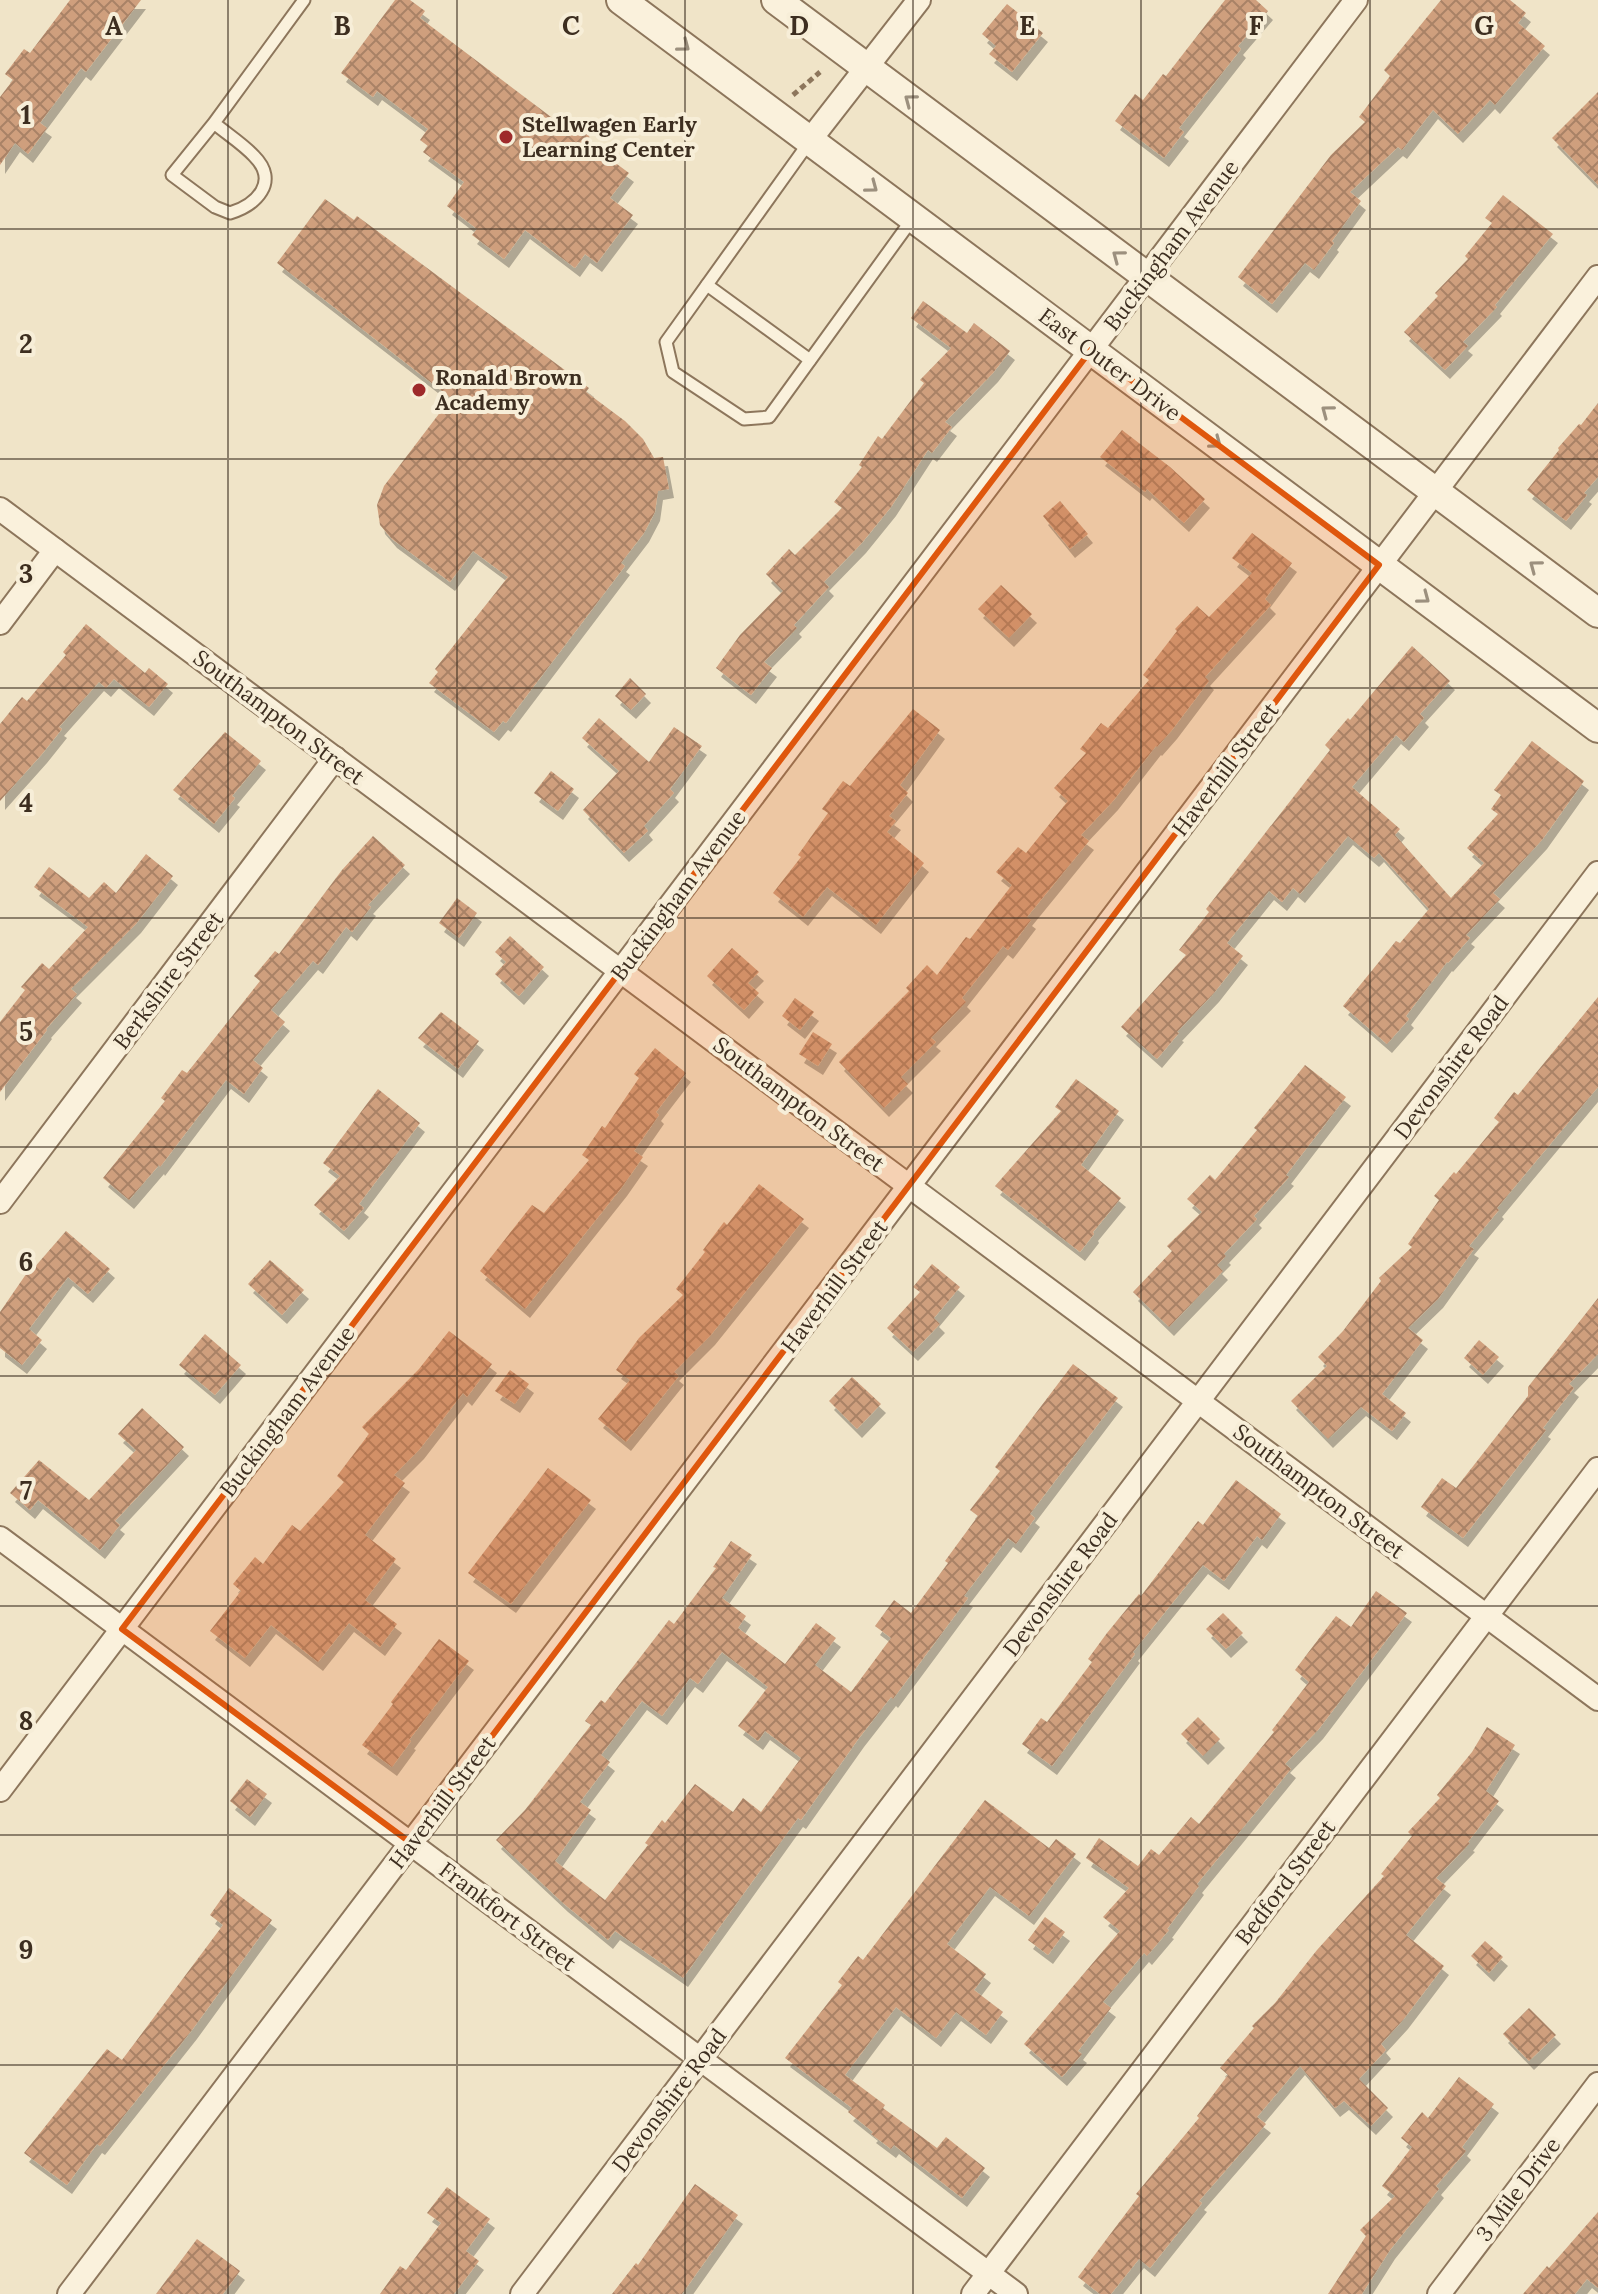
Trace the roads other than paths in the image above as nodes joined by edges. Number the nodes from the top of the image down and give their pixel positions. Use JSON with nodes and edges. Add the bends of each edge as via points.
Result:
{"nodes":[{"id":1,"x":304,"y":0,"type":"edge"},
{"id":2,"x":621,"y":0,"type":"edge"},
{"id":3,"x":776,"y":0,"type":"edge"},
{"id":4,"x":919,"y":0,"type":"edge"},
{"id":5,"x":1356,"y":0,"type":"edge"},
{"id":6,"x":868,"y":68,"type":"junction"},
{"id":7,"x":214,"y":123,"type":"junction"},
{"id":8,"x":810,"y":140,"type":"junction"},
{"id":9,"x":913,"y":218,"type":"junction"},
{"id":10,"x":1147,"y":277,"type":"junction"},
{"id":11,"x":1598,"y":277,"type":"edge"},
{"id":12,"x":707,"y":285,"type":"junction"},
{"id":13,"x":1091,"y":350,"type":"junction"},
{"id":14,"x":810,"y":360,"type":"junction"},
{"id":15,"x":1436,"y":492,"type":"junction"},
{"id":16,"x":0,"y":509,"type":"edge"},
{"id":17,"x":55,"y":550,"type":"junction"},
{"id":18,"x":1379,"y":565,"type":"junction"},
{"id":19,"x":1598,"y":613,"type":"edge"},
{"id":20,"x":0,"y":623,"type":"edge"},
{"id":21,"x":1598,"y":728,"type":"edge"},
{"id":22,"x":335,"y":758,"type":"junction"},
{"id":23,"x":1598,"y":873,"type":"edge"},
{"id":24,"x":621,"y":971,"type":"junction"},
{"id":25,"x":909,"y":1186,"type":"junction"},
{"id":26,"x":0,"y":1202,"type":"edge"},
{"id":27,"x":1199,"y":1400,"type":"junction"},
{"id":28,"x":1598,"y":1469,"type":"edge"},
{"id":29,"x":0,"y":1538,"type":"edge"},
{"id":30,"x":1487,"y":1616,"type":"junction"},
{"id":31,"x":122,"y":1629,"type":"junction"},
{"id":32,"x":1598,"y":1699,"type":"edge"},
{"id":33,"x":0,"y":1790,"type":"edge"},
{"id":34,"x":411,"y":1843,"type":"junction"},
{"id":35,"x":700,"y":2059,"type":"junction"},
{"id":36,"x":1598,"y":2084,"type":"edge"},
{"id":37,"x":988,"y":2273,"type":"junction"},
{"id":38,"x":69,"y":2294,"type":"edge"},
{"id":39,"x":522,"y":2294,"type":"edge"},
{"id":40,"x":973,"y":2294,"type":"edge"},
{"id":41,"x":1016,"y":2294,"type":"edge"},
{"id":42,"x":1439,"y":2294,"type":"edge"}],
"edges":[{"from":1,"to":7,"type":"lane"},
{"from":2,"to":8,"type":"street","name":"East Outer Drive","one_way":true},
{"from":3,"to":6,"type":"street"},
{"from":4,"to":6,"type":"street"},
{"from":5,"to":10,"type":"street","name":"Buckingham Avenue"},
{"from":6,"to":8,"type":"street"},
{"from":10,"to":6,"type":"street","one_way":true},
{"from":7,"to":7,"type":"lane","via":[[263,168],[265,180],[256,202],[230,213],[172,175]]},
{"from":8,"to":9,"type":"street","name":"East Outer Drive","one_way":true},
{"from":8,"to":12,"type":"lane"},
{"from":9,"to":13,"type":"street","name":"East Outer Drive"},
{"from":9,"to":14,"type":"lane"},
{"from":10,"to":13,"type":"street","name":"Buckingham Avenue"},
{"from":15,"to":10,"type":"street","one_way":true},
{"from":11,"to":15,"type":"street","name":"Haverhill Street"},
{"from":12,"to":14,"type":"lane"},
{"from":12,"to":14,"type":"lane","via":[[666,342],[673,372],[744,419],[769,417]]},
{"from":13,"to":18,"type":"street","name":"East Outer Drive","one_way":true},
{"from":13,"to":24,"type":"street","name":"Buckingham Avenue"},
{"from":15,"to":18,"type":"street","name":"Haverhill Street"},
{"from":19,"to":15,"type":"street","one_way":true},
{"from":16,"to":17,"type":"street","name":"Southampton Street"},
{"from":17,"to":20,"type":"street"},
{"from":17,"to":22,"type":"street","name":"Southampton Street"},
{"from":18,"to":21,"type":"street","name":"East Outer Drive","one_way":true},
{"from":18,"to":25,"type":"street","name":"Haverhill Street"},
{"from":22,"to":24,"type":"street","name":"Southampton Street"},
{"from":22,"to":26,"type":"street","name":"Berkshire Street"},
{"from":23,"to":27,"type":"street","name":"Devonshire Road"},
{"from":24,"to":25,"type":"street","name":"Southampton Street"},
{"from":24,"to":31,"type":"street","name":"Buckingham Avenue"},
{"from":25,"to":27,"type":"street","name":"Southampton Street"},
{"from":25,"to":34,"type":"street","name":"Haverhill Street"},
{"from":27,"to":30,"type":"street","name":"Southampton Street"},
{"from":27,"to":35,"type":"street","name":"Devonshire Road"},
{"from":28,"to":30,"type":"street","name":"Bedford Street"},
{"from":29,"to":31,"type":"street","name":"Frankfort Street"},
{"from":30,"to":32,"type":"street","name":"Southampton Street"},
{"from":30,"to":37,"type":"street","name":"Bedford Street"},
{"from":31,"to":33,"type":"street","name":"Buckingham Avenue"},
{"from":31,"to":34,"type":"street","name":"Frankfort Street"},
{"from":34,"to":35,"type":"street","name":"Frankfort Street"},
{"from":34,"to":38,"type":"street","name":"Haverhill Street"},
{"from":35,"to":37,"type":"street","name":"Frankfort Street"},
{"from":35,"to":39,"type":"street","name":"Devonshire Road"},
{"from":36,"to":42,"type":"street","name":"3 Mile Drive"},
{"from":37,"to":40,"type":"street","name":"Bedford Street"},
{"from":37,"to":41,"type":"street","name":"Frankfort Street"}]}
